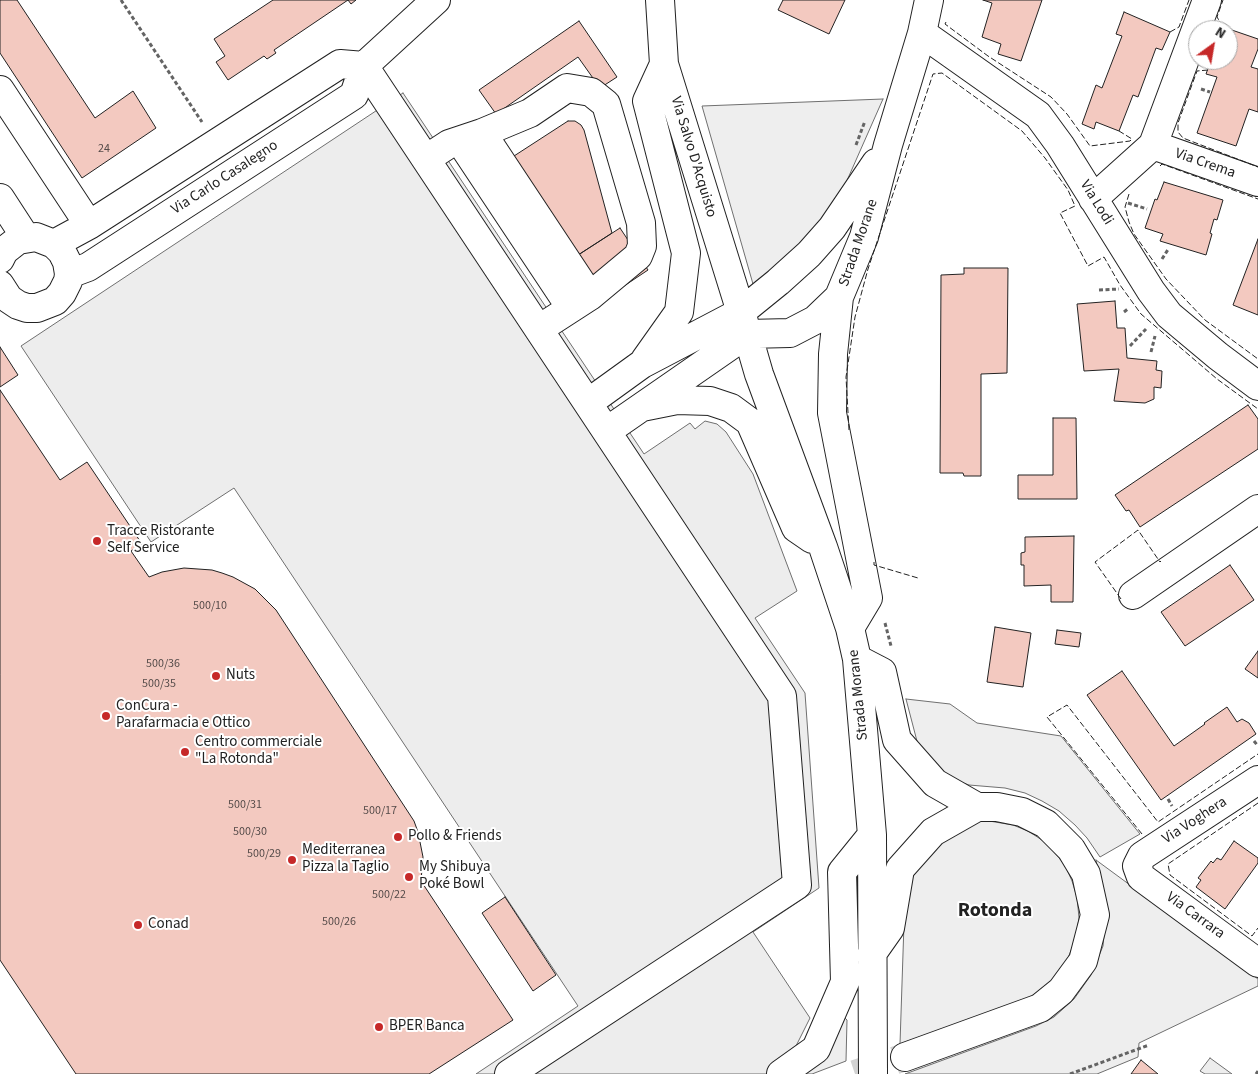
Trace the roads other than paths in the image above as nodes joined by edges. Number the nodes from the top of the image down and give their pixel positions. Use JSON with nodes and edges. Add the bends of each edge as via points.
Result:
{"nodes":[{"id":1,"x":436,"y":0,"type":"edge"},
{"id":2,"x":660,"y":0,"type":"edge"},
{"id":3,"x":929,"y":0,"type":"edge"},
{"id":4,"x":1207,"y":0,"type":"edge"},
{"id":5,"x":922,"y":33,"type":"junction"},
{"id":6,"x":664,"y":64,"type":"junction"},
{"id":7,"x":364,"y":66,"type":"junction"},
{"id":8,"x":0,"y":90,"type":"edge"},
{"id":9,"x":471,"y":137,"type":"junction"},
{"id":10,"x":888,"y":145,"type":"junction"},
{"id":11,"x":1153,"y":145,"type":"junction"},
{"id":12,"x":426,"y":159,"type":"junction"},
{"id":13,"x":1258,"y":182,"type":"edge"},
{"id":14,"x":0,"y":198,"type":"edge"},
{"id":15,"x":1093,"y":199,"type":"junction"},
{"id":16,"x":89,"y":225,"type":"junction"},
{"id":17,"x":26,"y":238,"type":"junction"},
{"id":18,"x":54,"y":244,"type":"junction"},
{"id":19,"x":0,"y":259,"type":"edge"},
{"id":20,"x":68,"y":274,"type":"junction"},
{"id":21,"x":1,"y":290,"type":"edge"},
{"id":22,"x":839,"y":297,"type":"junction"},
{"id":23,"x":581,"y":302,"type":"junction"},
{"id":24,"x":744,"y":323,"type":"junction"},
{"id":25,"x":539,"y":329,"type":"junction"},
{"id":26,"x":642,"y":364,"type":"junction"},
{"id":27,"x":1258,"y":386,"type":"edge"},
{"id":28,"x":588,"y":403,"type":"junction"},
{"id":29,"x":642,"y":407,"type":"junction"},
{"id":30,"x":607,"y":431,"type":"junction"},
{"id":31,"x":1258,"y":509,"type":"edge"},
{"id":32,"x":823,"y":547,"type":"junction"},
{"id":33,"x":1133,"y":595,"type":"dead end"},
{"id":34,"x":850,"y":628,"type":"junction"},
{"id":35,"x":857,"y":659,"type":"junction"},
{"id":36,"x":1258,"y":780,"type":"edge"},
{"id":37,"x":977,"y":808,"type":"junction"},
{"id":38,"x":872,"y":836,"type":"junction"},
{"id":39,"x":1137,"y":866,"type":"joint"},
{"id":40,"x":871,"y":955,"type":"junction"},
{"id":41,"x":1258,"y":963,"type":"edge"},
{"id":42,"x":905,"y":1057,"type":"tunnel mouth"},
{"id":43,"x":509,"y":1074,"type":"edge"},
{"id":44,"x":781,"y":1074,"type":"edge"},
{"id":45,"x":873,"y":1074,"type":"edge"}],
"edges":[{"from":1,"to":7,"type":"street","name":"Via Carlo Casalegno"},
{"from":2,"to":6,"type":"street","name":"Via Salvo D'Acquisto"},
{"from":3,"to":5,"type":"street","name":"Strada Morane"},
{"from":4,"to":11,"type":"street"},
{"from":5,"to":10,"type":"street","name":"Strada Morane"},
{"from":5,"to":15,"type":"street","name":"Via Lodi","via":[[1038,115]]},
{"from":6,"to":24,"type":"street","name":"Via Salvo D'Acquisto"},
{"from":6,"to":26,"type":"street","via":[[647,101],[686,253],[679,312]]},
{"from":7,"to":12,"type":"street"},
{"from":7,"to":16,"type":"street","via":[[340,64]]},
{"from":7,"to":20,"type":"street","name":"Via Carlo Casalegno","via":[[354,94],[88,267]]},
{"from":8,"to":16,"type":"street"},
{"from":9,"to":12,"type":"street","via":[[449,144]]},
{"from":9,"to":23,"type":"street"},
{"from":9,"to":23,"type":"street","via":[[530,113],[567,88],[591,92],[606,104],[641,223],[642,246],[638,256]]},
{"from":10,"to":22,"type":"street","name":"Strada Morane","via":[[864,237]]},
{"from":10,"to":24,"type":"street","name":"Strada Morane","via":[[832,228]]},
{"from":11,"to":13,"type":"street","name":"Via Crema"},
{"from":11,"to":15,"type":"street"},
{"from":12,"to":25,"type":"street"},
{"from":14,"to":17,"type":"street"},
{"from":15,"to":27,"type":"street","name":"Via Lodi","via":[[1150,291],[1169,315]]},
{"from":16,"to":18,"type":"street"},
{"from":17,"to":18,"type":"street","via":[[36,237]]},
{"from":17,"to":19,"type":"street","via":[[11,245]]},
{"from":18,"to":20,"type":"street","via":[[67,262]]},
{"from":20,"to":21,"type":"street","via":[[62,293],[37,308],[18,305]]},
{"from":22,"to":24,"type":"street","name":"Strada Morane","via":[[815,320],[790,333]]},
{"from":22,"to":34,"type":"street","via":[[833,354],[832,413],[868,598]]},
{"from":23,"to":25,"type":"street"},
{"from":24,"to":26,"type":"street"},
{"from":24,"to":29,"type":"street"},
{"from":24,"to":32,"type":"street","name":"Strada Morane","via":[[758,374]]},
{"from":25,"to":28,"type":"street"},
{"from":26,"to":28,"type":"street"},
{"from":28,"to":30,"type":"street"},
{"from":29,"to":30,"type":"street"},
{"from":29,"to":32,"type":"street","via":[[677,400],[710,402],[732,408],[750,422],[796,528]]},
{"from":30,"to":43,"type":"street","via":[[782,696],[797,885]]},
{"from":31,"to":33,"type":"street"},
{"from":32,"to":34,"type":"street","name":"Strada Morane"},
{"from":34,"to":35,"type":"street","name":"Strada Morane"},
{"from":35,"to":37,"type":"street","via":[[882,672],[897,740],[935,783]]},
{"from":35,"to":38,"type":"street","name":"Strada Morane"},
{"from":36,"to":39,"type":"street","name":"Via Voghera","via":[[1142,856]]},
{"from":37,"to":40,"type":"street","via":[[933,832],[900,869],[890,928]]},
{"from":37,"to":42,"type":"street","via":[[1022,812],[1046,824],[1071,849],[1086,874],[1095,915],[1083,961],[1062,992],[1040,1008]]},
{"from":38,"to":40,"type":"street","name":"Strada Morane"},
{"from":38,"to":44,"type":"street","via":[[842,872],[844,982],[816,1049]]},
{"from":39,"to":41,"type":"street","name":"Via Carrara","via":[[1141,877]]},
{"from":40,"to":45,"type":"street","name":"Strada Morane"}]}
